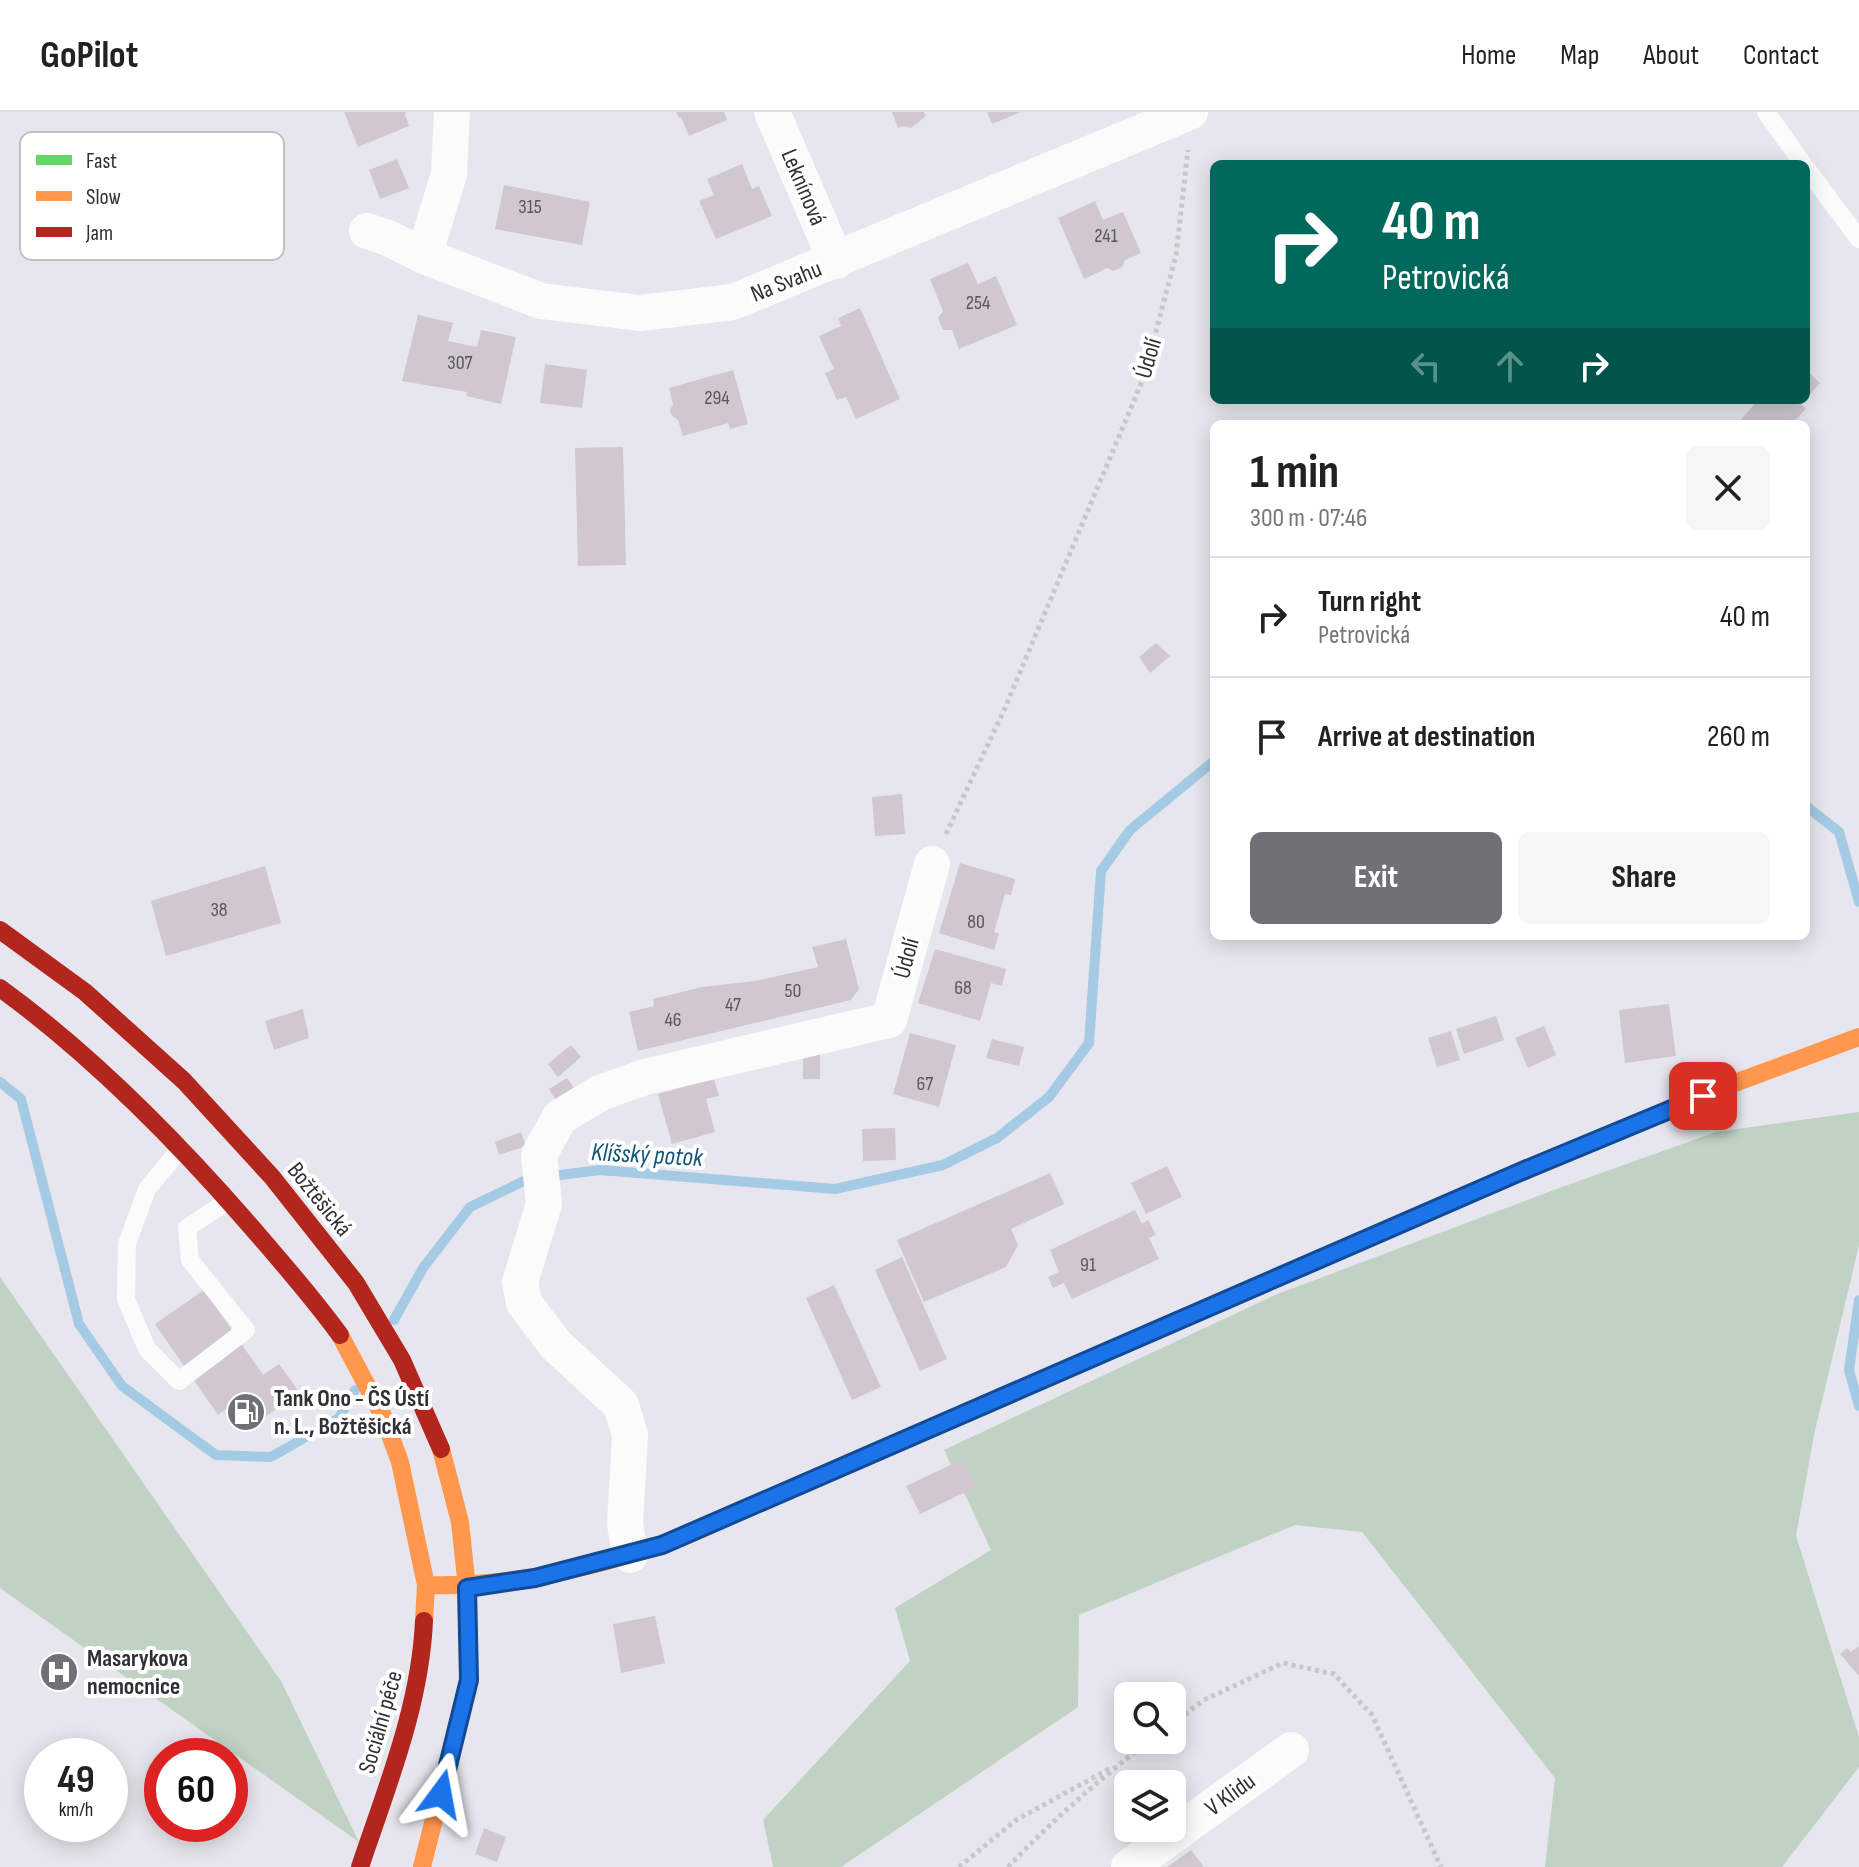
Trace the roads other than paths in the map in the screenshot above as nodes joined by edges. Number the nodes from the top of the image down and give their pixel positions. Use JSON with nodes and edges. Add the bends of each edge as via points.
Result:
{"nodes":[{"id":1,"x":452,"y":112,"type":"edge"},
{"id":2,"x":772,"y":112,"type":"edge"},
{"id":3,"x":1766,"y":112,"type":"edge"},
{"id":4,"x":1118,"y":125,"type":"edge"},
{"id":5,"x":1189,"y":126,"type":"edge"},
{"id":6,"x":1800,"y":160,"type":"edge"},
{"id":7,"x":1810,"y":174,"type":"edge"},
{"id":8,"x":367,"y":231,"type":"dead end"},
{"id":9,"x":1859,"y":239,"type":"edge"},
{"id":10,"x":424,"y":256,"type":"junction"},
{"id":11,"x":836,"y":261,"type":"junction"},
{"id":12,"x":932,"y":864,"type":"road end"},
{"id":13,"x":0,"y":930,"type":"edge"},
{"id":14,"x":0,"y":988,"type":"edge"},
{"id":15,"x":1859,"y":1037,"type":"edge"},
{"id":16,"x":181,"y":1148,"type":"junction"},
{"id":17,"x":228,"y":1201,"type":"junction"},
{"id":18,"x":630,"y":1555,"type":"junction"},
{"id":19,"x":426,"y":1585,"type":"junction"},
{"id":20,"x":467,"y":1588,"type":"junction"},
{"id":21,"x":1291,"y":1750,"type":"dead end"},
{"id":22,"x":360,"y":1867,"type":"edge"},
{"id":23,"x":422,"y":1867,"type":"edge"},
{"id":24,"x":1129,"y":1867,"type":"edge"}],
"edges":[{"from":1,"to":10,"type":"street","via":[[449,174]]},
{"from":2,"to":11,"type":"street","name":"Leknínová"},
{"from":3,"to":6,"type":"lane"},
{"from":4,"to":5,"type":"street","name":"Na Svahu"},
{"from":4,"to":11,"type":"street","name":"Na Svahu"},
{"from":7,"to":9,"type":"lane"},
{"from":8,"to":10,"type":"street","name":"Na Svahu"},
{"from":10,"to":11,"type":"street","name":"Na Svahu","via":[[541,301],[640,313],[733,302]]},
{"from":12,"to":18,"type":"street","name":"Údolí","via":[[889,1020],[645,1077],[600,1093],[560,1117],[539,1155],[544,1204],[520,1282],[524,1303],[556,1345],[621,1405],[630,1435],[625,1524]]},
{"from":13,"to":20,"type":"main road","name":"Božtěšická","via":[[85,992],[184,1081],[272,1177],[356,1283],[402,1360],[441,1448],[460,1522]]},
{"from":14,"to":16,"type":"main road","via":[[44,1020]]},
{"from":15,"to":18,"type":"main road","via":[[1541,1163]]},
{"from":16,"to":17,"type":"main road"},
{"from":16,"to":17,"type":"lane","via":[[147,1189],[127,1244],[126,1299],[147,1349],[179,1381],[246,1330],[190,1260],[187,1228]]},
{"from":17,"to":19,"type":"main road","via":[[342,1338],[383,1416],[400,1462]]},
{"from":18,"to":20,"type":"main road"},
{"from":19,"to":20,"type":"main road"},
{"from":19,"to":22,"type":"main road","name":"Sociální péče","via":[[422,1660],[408,1725]]},
{"from":20,"to":23,"type":"main road","via":[[469,1680]]},
{"from":21,"to":24,"type":"street","name":"V Klidu"}]}
